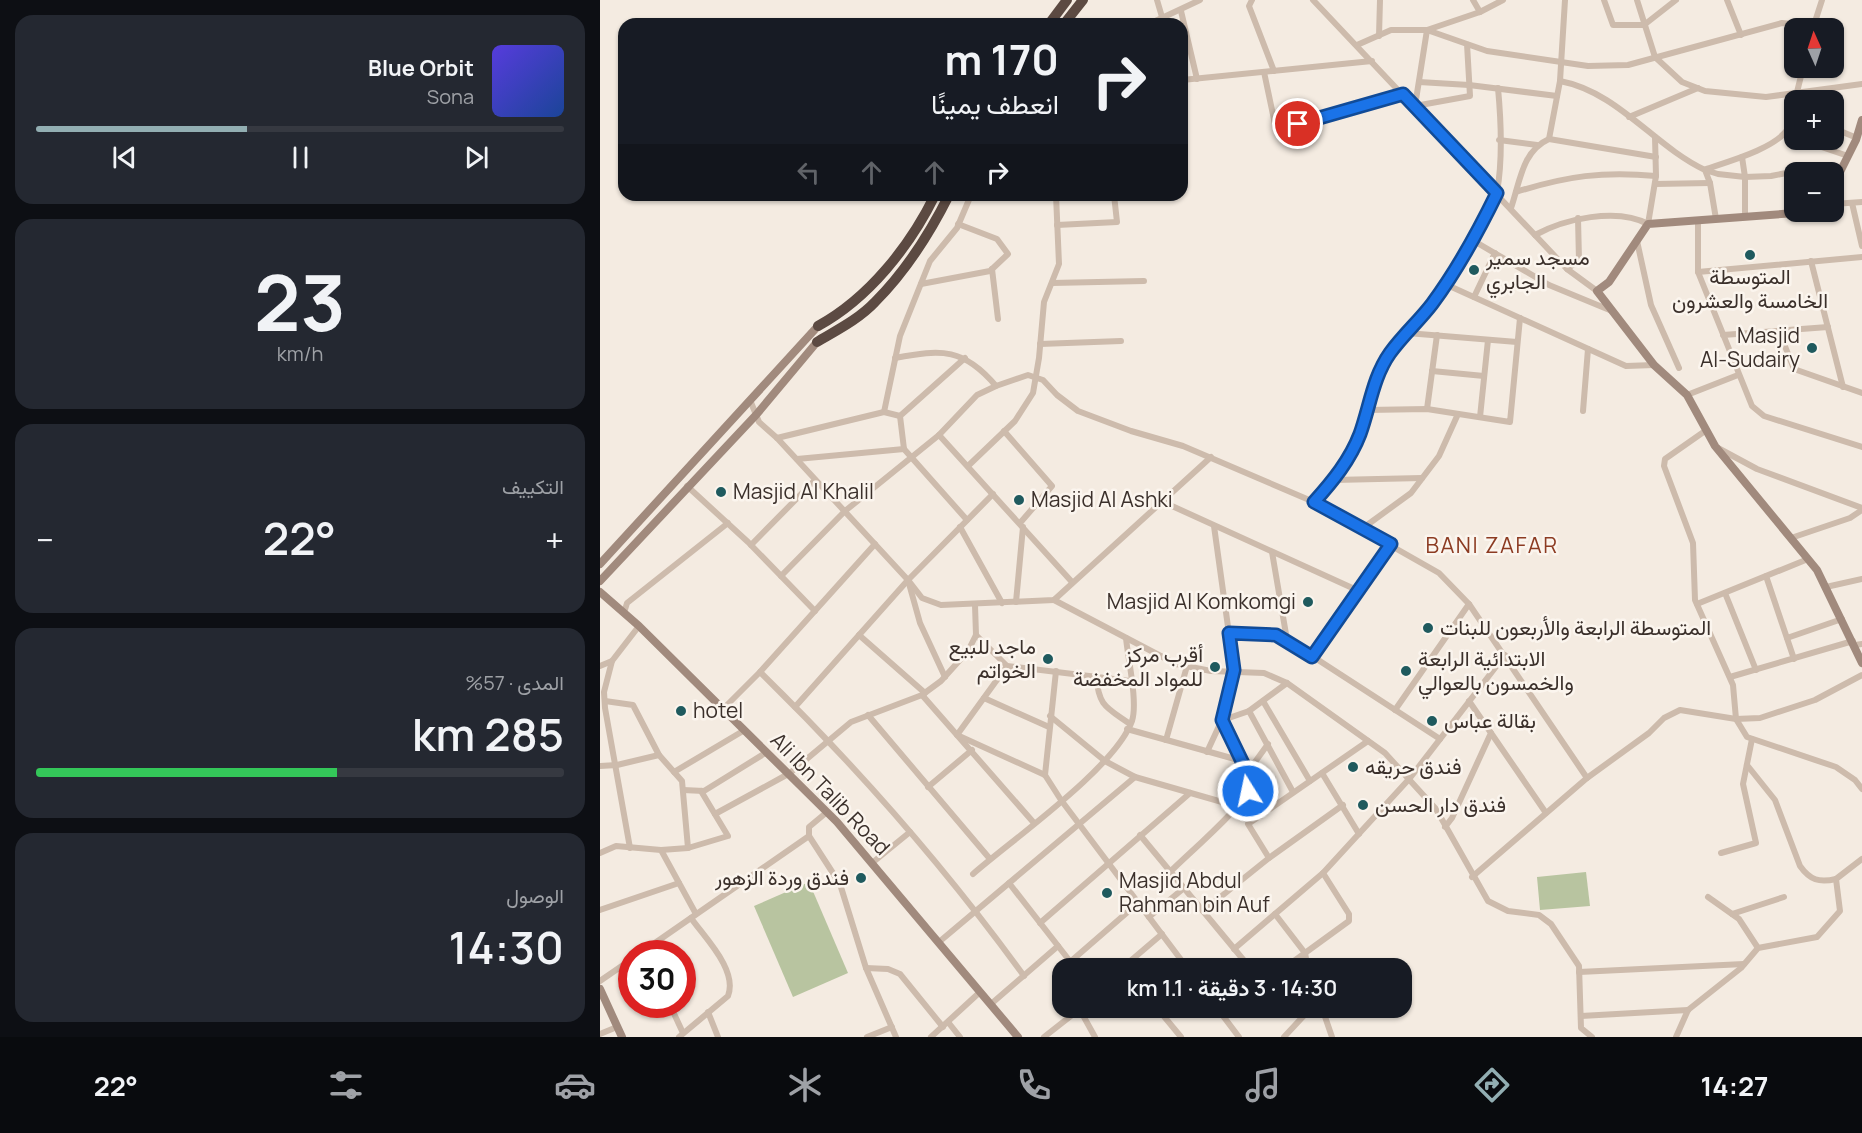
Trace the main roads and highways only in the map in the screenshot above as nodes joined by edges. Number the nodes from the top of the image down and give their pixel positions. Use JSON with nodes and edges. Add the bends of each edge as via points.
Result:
{"nodes":[{"id":1,"x":1067,"y":0,"type":"edge"},
{"id":2,"x":1083,"y":0,"type":"edge"},
{"id":3,"x":1054,"y":18,"type":"edge"},
{"id":4,"x":1069,"y":18,"type":"edge"},
{"id":5,"x":1862,"y":120,"type":"edge"},
{"id":6,"x":1843,"y":162,"type":"edge"},
{"id":7,"x":932,"y":201,"type":"edge"},
{"id":8,"x":946,"y":201,"type":"edge"},
{"id":9,"x":1784,"y":214,"type":"edge"},
{"id":10,"x":818,"y":326,"type":"joint"},
{"id":11,"x":817,"y":342,"type":"joint"},
{"id":12,"x":600,"y":564,"type":"edge"},
{"id":13,"x":600,"y":581,"type":"edge"},
{"id":14,"x":601,"y":594,"type":"edge"},
{"id":15,"x":1857,"y":643,"type":"edge"},
{"id":16,"x":1862,"y":663,"type":"edge"},
{"id":17,"x":600,"y":989,"type":"edge"},
{"id":18,"x":622,"y":1037,"type":"edge"},
{"id":19,"x":1018,"y":1037,"type":"edge"}],
"edges":[{"from":1,"to":3,"type":"highway"},
{"from":2,"to":4,"type":"highway"},
{"from":5,"to":6,"type":"main road"},
{"from":7,"to":10,"type":"highway","via":[[907,243],[858,300]]},
{"from":8,"to":11,"type":"highway","via":[[900,273],[874,303]]},
{"from":9,"to":15,"type":"main road","via":[[1648,224],[1609,282],[1597,291],[1654,365],[1687,395],[1715,446],[1808,559]]},
{"from":10,"to":12,"type":"main road"},
{"from":11,"to":13,"type":"main road","via":[[756,415]]},
{"from":14,"to":19,"type":"main road","name":"Ali Ibn Talib Road","via":[[790,772]]},
{"from":15,"to":16,"type":"main road"},
{"from":17,"to":18,"type":"main road"}]}
